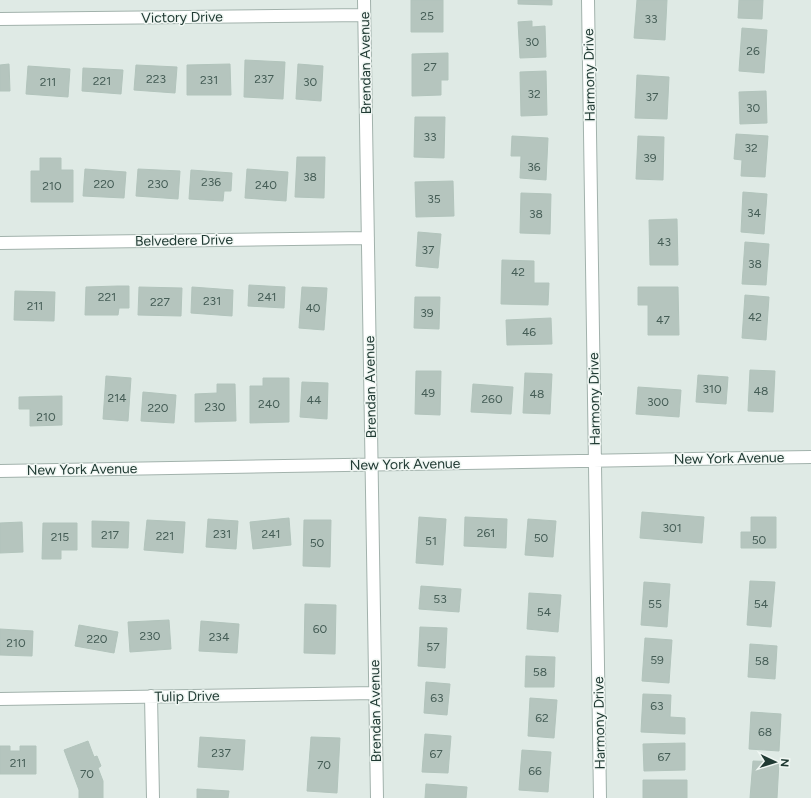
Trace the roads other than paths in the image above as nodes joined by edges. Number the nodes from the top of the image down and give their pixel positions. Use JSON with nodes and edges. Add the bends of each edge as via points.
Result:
{"nodes":[{"id":1,"x":364,"y":0,"type":"edge"},
{"id":2,"x":588,"y":0,"type":"edge"},
{"id":3,"x":364,"y":15,"type":"junction"},
{"id":4,"x":0,"y":19,"type":"edge"},
{"id":5,"x":368,"y":238,"type":"junction"},
{"id":6,"x":0,"y":243,"type":"edge"},
{"id":7,"x":811,"y":457,"type":"edge"},
{"id":8,"x":594,"y":461,"type":"junction"},
{"id":9,"x":372,"y":464,"type":"junction"},
{"id":10,"x":0,"y":470,"type":"edge"},
{"id":11,"x":375,"y":693,"type":"junction"},
{"id":12,"x":151,"y":696,"type":"junction"},
{"id":13,"x":0,"y":699,"type":"edge"},
{"id":14,"x":153,"y":798,"type":"edge"},
{"id":15,"x":377,"y":798,"type":"edge"},
{"id":16,"x":600,"y":798,"type":"edge"}],
"edges":[{"from":1,"to":3,"type":"street","name":"Brendan Avenue"},
{"from":2,"to":8,"type":"street","name":"Harmony Drive"},
{"from":3,"to":4,"type":"street","name":"Victory Drive"},
{"from":3,"to":5,"type":"street","name":"Brendan Avenue"},
{"from":5,"to":6,"type":"street","name":"Belvedere Drive"},
{"from":5,"to":9,"type":"street","name":"Brendan Avenue"},
{"from":7,"to":8,"type":"street","name":"New York Avenue"},
{"from":8,"to":9,"type":"street","name":"New York Avenue"},
{"from":8,"to":16,"type":"street","name":"Harmony Drive"},
{"from":9,"to":10,"type":"street","name":"New York Avenue"},
{"from":9,"to":11,"type":"street","name":"Brendan Avenue"},
{"from":11,"to":12,"type":"street","name":"Tulip Drive"},
{"from":11,"to":15,"type":"street","name":"Brendan Avenue"},
{"from":12,"to":13,"type":"street","name":"Tulip Drive"},
{"from":12,"to":14,"type":"street"}]}
